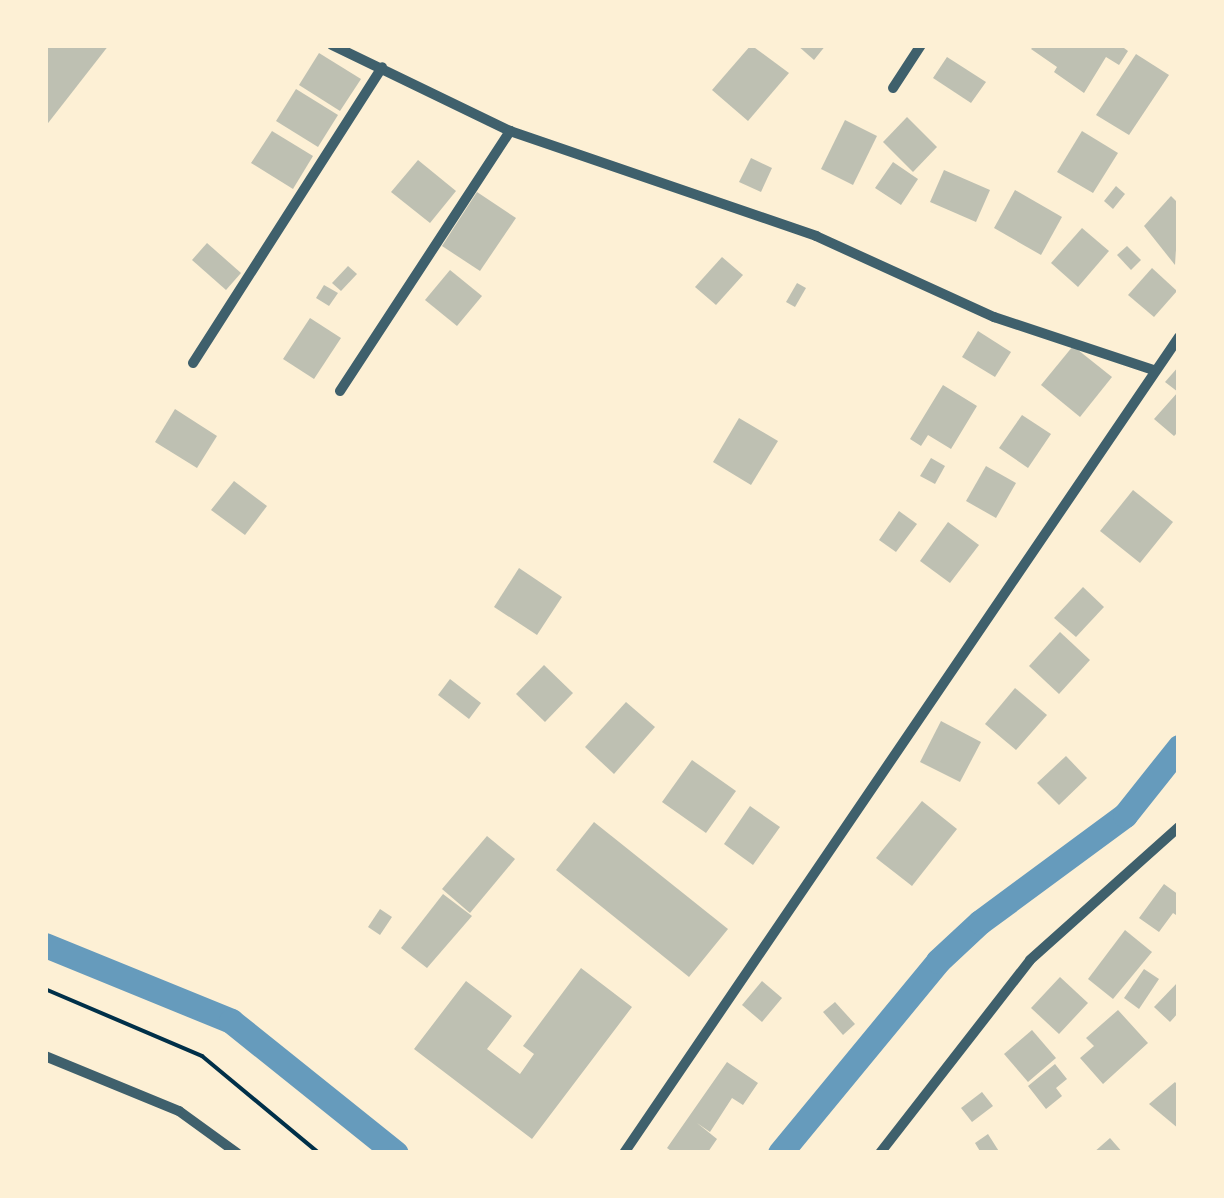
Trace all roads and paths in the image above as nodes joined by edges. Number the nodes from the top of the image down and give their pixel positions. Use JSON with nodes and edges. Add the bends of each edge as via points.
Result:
{"nodes":[{"id":1,"x":332,"y":45,"type":"edge"},
{"id":2,"x":921,"y":45,"type":"edge"},
{"id":3,"x":382,"y":66,"type":"junction"},
{"id":4,"x":893,"y":88,"type":"dead end"},
{"id":5,"x":510,"y":131,"type":"junction"},
{"id":6,"x":1179,"y":337,"type":"edge"},
{"id":7,"x":193,"y":363,"type":"dead end"},
{"id":8,"x":1153,"y":370,"type":"junction"},
{"id":9,"x":340,"y":391,"type":"dead end"},
{"id":10,"x":1179,"y":827,"type":"edge"},
{"id":11,"x":45,"y":989,"type":"edge"},
{"id":12,"x":45,"y":1056,"type":"edge"},
{"id":13,"x":237,"y":1153,"type":"edge"},
{"id":14,"x":319,"y":1153,"type":"edge"},
{"id":15,"x":624,"y":1153,"type":"edge"},
{"id":16,"x":880,"y":1153,"type":"edge"}],
"edges":[{"from":1,"to":3,"type":"street"},
{"from":2,"to":4,"type":"street"},
{"from":3,"to":5,"type":"street"},
{"from":3,"to":7,"type":"street"},
{"from":5,"to":8,"type":"street","via":[[816,236],[994,317]]},
{"from":5,"to":9,"type":"street"},
{"from":6,"to":8,"type":"street"},
{"from":8,"to":15,"type":"street"},
{"from":10,"to":16,"type":"street","via":[[1030,960]]},
{"from":11,"to":14,"type":"path","via":[[202,1056]]},
{"from":12,"to":13,"type":"street","via":[[178,1111]]}]}
